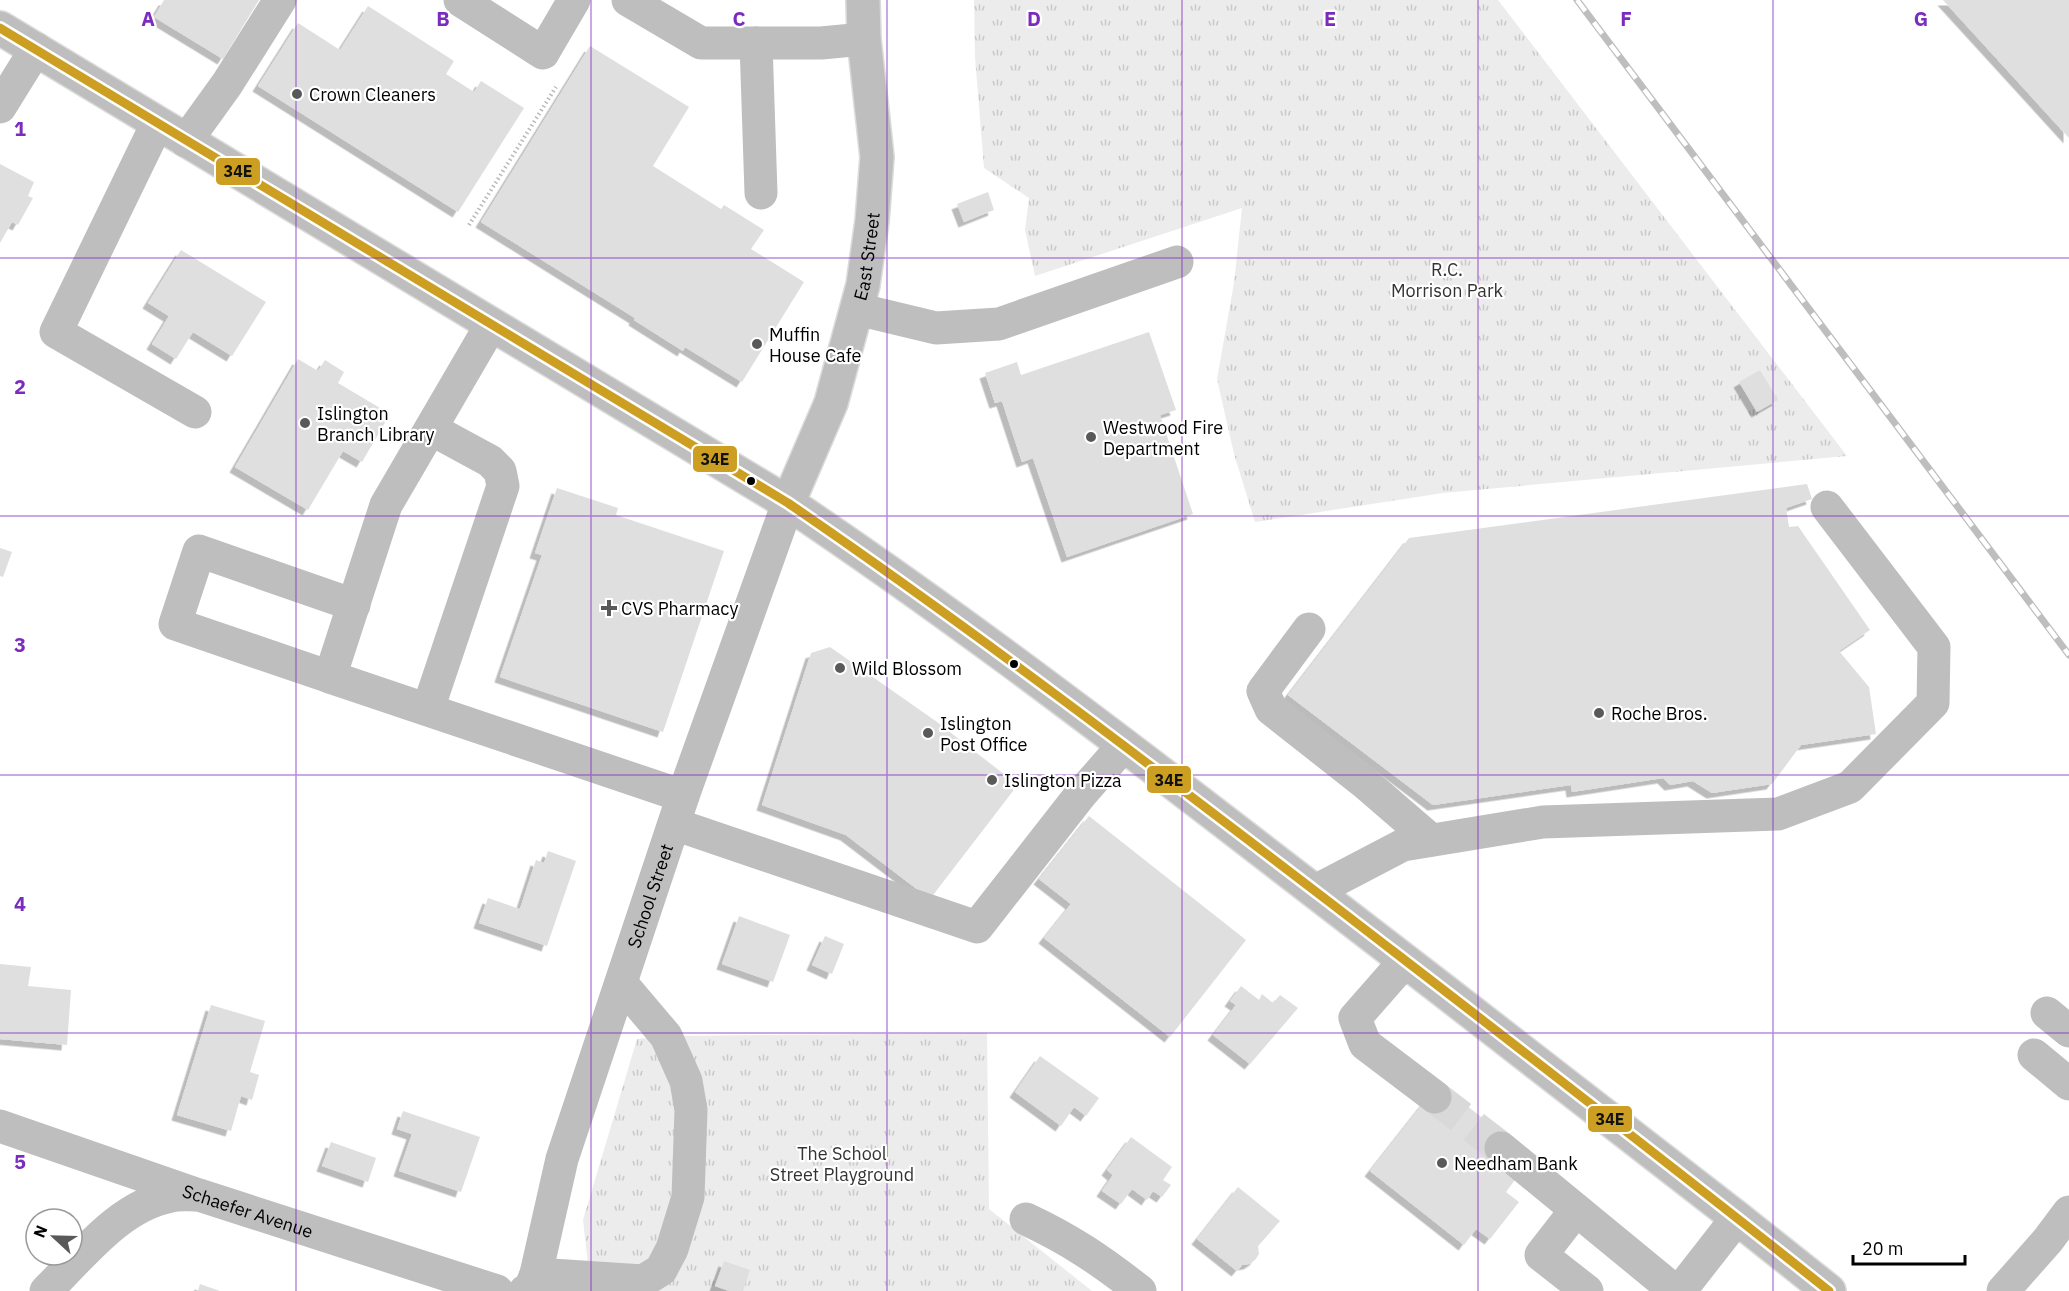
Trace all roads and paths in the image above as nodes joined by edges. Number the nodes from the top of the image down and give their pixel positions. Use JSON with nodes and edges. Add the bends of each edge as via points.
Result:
{"nodes":[{"id":1,"x":280,"y":0,"type":"edge"},
{"id":2,"x":460,"y":0,"type":"edge"},
{"id":3,"x":574,"y":0,"type":"edge"},
{"id":4,"x":628,"y":0,"type":"edge"},
{"id":5,"x":863,"y":0,"type":"edge"},
{"id":6,"x":0,"y":28,"type":"edge"},
{"id":7,"x":864,"y":39,"type":"junction"},
{"id":8,"x":756,"y":43,"type":"junction"},
{"id":9,"x":36,"y":49,"type":"junction"},
{"id":10,"x":561,"y":78,"type":"dead end"},
{"id":11,"x":0,"y":107,"type":"edge"},
{"id":12,"x":157,"y":124,"type":"junction"},
{"id":13,"x":186,"y":141,"type":"junction"},
{"id":14,"x":761,"y":193,"type":"dead end"},
{"id":15,"x":469,"y":225,"type":"dead end"},
{"id":16,"x":1177,"y":262,"type":"dead end"},
{"id":17,"x":857,"y":309,"type":"junction"},
{"id":18,"x":491,"y":325,"type":"junction"},
{"id":19,"x":195,"y":412,"type":"dead end"},
{"id":20,"x":431,"y":429,"type":"junction"},
{"id":21,"x":788,"y":503,"type":"junction"},
{"id":22,"x":1827,"y":507,"type":"dead end"},
{"id":23,"x":354,"y":605,"type":"junction"},
{"id":24,"x":1309,"y":629,"type":"dead end"},
{"id":25,"x":330,"y":677,"type":"junction"},
{"id":26,"x":428,"y":709,"type":"junction"},
{"id":27,"x":1124,"y":746,"type":"junction"},
{"id":28,"x":679,"y":810,"type":"junction"},
{"id":29,"x":1431,"y":840,"type":"junction"},
{"id":30,"x":1315,"y":891,"type":"junction"},
{"id":31,"x":1405,"y":961,"type":"junction"},
{"id":32,"x":621,"y":982,"type":"junction"},
{"id":33,"x":2034,"y":1054,"type":"dead end"},
{"id":34,"x":2069,"y":1084,"type":"edge"},
{"id":35,"x":1435,"y":1098,"type":"tunnel mouth"},
{"id":36,"x":0,"y":1126,"type":"edge"},
{"id":37,"x":1501,"y":1148,"type":"tunnel mouth"},
{"id":38,"x":200,"y":1195,"type":"junction"},
{"id":39,"x":1576,"y":1210,"type":"junction"},
{"id":40,"x":2069,"y":1212,"type":"edge"},
{"id":41,"x":1737,"y":1218,"type":"junction"},
{"id":42,"x":1026,"y":1219,"type":"dead end"},
{"id":43,"x":530,"y":1283,"type":"edge"},
{"id":44,"x":644,"y":1286,"type":"edge"},
{"id":45,"x":46,"y":1291,"type":"edge"},
{"id":46,"x":497,"y":1291,"type":"edge"},
{"id":47,"x":1140,"y":1291,"type":"edge"},
{"id":48,"x":1587,"y":1291,"type":"edge"},
{"id":49,"x":1675,"y":1291,"type":"edge"},
{"id":50,"x":1680,"y":1291,"type":"edge"},
{"id":51,"x":1829,"y":1291,"type":"edge"},
{"id":52,"x":2003,"y":1291,"type":"edge"}],
"edges":[{"from":1,"to":13,"type":"main road"},
{"from":2,"to":3,"type":"main road","via":[[543,53]]},
{"from":4,"to":8,"type":"main road","via":[[701,43]]},
{"from":5,"to":7,"type":"main road","name":"East Street"},
{"from":6,"to":9,"type":"main road"},
{"from":7,"to":8,"type":"main road"},
{"from":7,"to":17,"type":"main road","name":"East Street","via":[[877,157],[872,221]]},
{"from":8,"to":14,"type":"main road"},
{"from":9,"to":11,"type":"main road"},
{"from":9,"to":12,"type":"main road"},
{"from":10,"to":15,"type":"path"},
{"from":12,"to":13,"type":"main road"},
{"from":12,"to":19,"type":"main road","via":[[56,332]]},
{"from":13,"to":18,"type":"main road"},
{"from":16,"to":17,"type":"main road","via":[[999,324],[936,328]]},
{"from":17,"to":21,"type":"main road","name":"East Street","via":[[831,403]]},
{"from":18,"to":20,"type":"main road"},
{"from":18,"to":21,"type":"main road"},
{"from":20,"to":23,"type":"main road","via":[[386,505]]},
{"from":20,"to":26,"type":"main road","via":[[490,461],[500,471],[502,486]]},
{"from":21,"to":27,"type":"main road","via":[[934,603]]},
{"from":21,"to":28,"type":"main road","name":"School Street"},
{"from":22,"to":29,"type":"main road","via":[[1934,647],[1933,702],[1850,787],[1778,814],[1543,822]]},
{"from":23,"to":25,"type":"main road"},
{"from":23,"to":25,"type":"main road","via":[[200,551],[175,624]]},
{"from":24,"to":29,"type":"main road","via":[[1263,691],[1271,709]]},
{"from":25,"to":26,"type":"main road"},
{"from":26,"to":28,"type":"main road"},
{"from":27,"to":28,"type":"main road","via":[[1081,794],[978,927]]},
{"from":27,"to":30,"type":"main road"},
{"from":28,"to":32,"type":"main road","name":"School Street"},
{"from":29,"to":30,"type":"main road","via":[[1403,844]]},
{"from":30,"to":31,"type":"main road"},
{"from":31,"to":35,"type":"main road","via":[[1355,1018],[1365,1044]]},
{"from":31,"to":41,"type":"main road"},
{"from":32,"to":43,"type":"main road","name":"School Street","via":[[562,1159]]},
{"from":32,"to":44,"type":"main road","via":[[666,1036],[686,1081],[691,1110],[688,1197],[672,1249],[661,1270]]},
{"from":33,"to":34,"type":"main road"},
{"from":36,"to":38,"type":"main road","name":"Schaefer Avenue"},
{"from":37,"to":39,"type":"main road"},
{"from":38,"to":45,"type":"main road","via":[[150,1202],[127,1215]]},
{"from":38,"to":46,"type":"main road","name":"Schaefer Avenue"},
{"from":39,"to":48,"type":"main road","via":[[1541,1255]]},
{"from":39,"to":49,"type":"main road"},
{"from":40,"to":52,"type":"main road"},
{"from":41,"to":50,"type":"main road"},
{"from":41,"to":51,"type":"main road"},
{"from":42,"to":47,"type":"main road","via":[[1094,1255]]},
{"from":43,"to":44,"type":"main road"}]}
